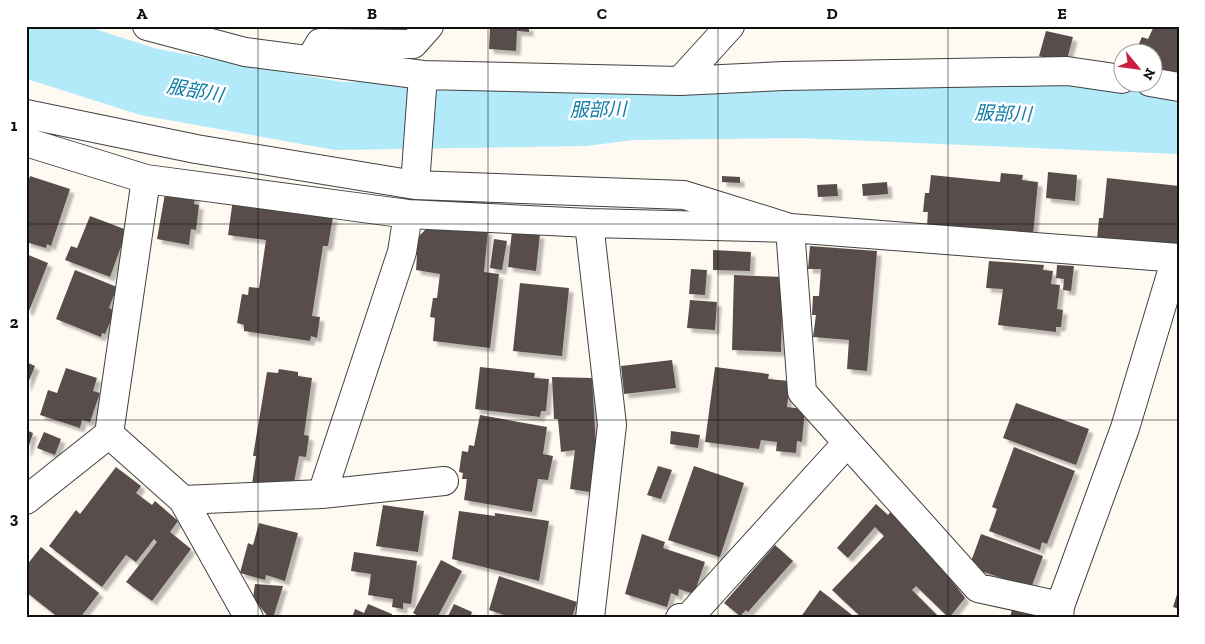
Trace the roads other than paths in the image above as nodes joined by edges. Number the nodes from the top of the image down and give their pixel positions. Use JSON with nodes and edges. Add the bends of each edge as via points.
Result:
{"nodes":[{"id":1,"x":147,"y":26,"type":"edge"},
{"id":2,"x":429,"y":26,"type":"edge"},
{"id":3,"x":730,"y":26,"type":"edge"},
{"id":4,"x":310,"y":60,"type":"junction"},
{"id":5,"x":423,"y":75,"type":"junction"},
{"id":6,"x":1112,"y":78,"type":"edge"},
{"id":7,"x":680,"y":81,"type":"junction"},
{"id":8,"x":1162,"y":84,"type":"edge"},
{"id":9,"x":1179,"y":86,"type":"edge"},
{"id":10,"x":26,"y":114,"type":"edge"},
{"id":11,"x":26,"y":142,"type":"edge"},
{"id":12,"x":146,"y":179,"type":"junction"},
{"id":13,"x":415,"y":183,"type":"junction"},
{"id":14,"x":408,"y":214,"type":"junction"},
{"id":15,"x":589,"y":223,"type":"junction"},
{"id":16,"x":790,"y":228,"type":"junction"},
{"id":17,"x":1177,"y":258,"type":"edge"},
{"id":18,"x":109,"y":434,"type":"junction"},
{"id":19,"x":848,"y":443,"type":"junction"},
{"id":20,"x":444,"y":481,"type":"dead end"},
{"id":21,"x":322,"y":494,"type":"junction"},
{"id":22,"x":26,"y":500,"type":"edge"},
{"id":23,"x":182,"y":500,"type":"junction"},
{"id":24,"x":1059,"y":612,"type":"edge"},
{"id":25,"x":249,"y":618,"type":"edge"},
{"id":26,"x":590,"y":618,"type":"edge"},
{"id":27,"x":680,"y":618,"type":"edge"}],
"edges":[{"from":1,"to":4,"type":"street","via":[[245,52]]},
{"from":2,"to":4,"type":"street","via":[[413,44],[320,44]]},
{"from":3,"to":7,"type":"street"},
{"from":4,"to":5,"type":"street"},
{"from":5,"to":7,"type":"street"},
{"from":5,"to":13,"type":"street"},
{"from":6,"to":7,"type":"street","via":[[1067,71]]},
{"from":8,"to":9,"type":"street"},
{"from":10,"to":13,"type":"street","via":[[196,149]]},
{"from":11,"to":12,"type":"street"},
{"from":12,"to":14,"type":"street"},
{"from":12,"to":18,"type":"street"},
{"from":13,"to":16,"type":"street","via":[[684,195]]},
{"from":14,"to":15,"type":"street"},
{"from":14,"to":21,"type":"street","via":[[402,252]]},
{"from":15,"to":16,"type":"street"},
{"from":15,"to":26,"type":"street","via":[[612,425]]},
{"from":16,"to":17,"type":"street"},
{"from":16,"to":19,"type":"street","via":[[802,392]]},
{"from":17,"to":24,"type":"street","via":[[1125,428]]},
{"from":18,"to":22,"type":"street"},
{"from":18,"to":23,"type":"street"},
{"from":19,"to":24,"type":"street","via":[[978,588]]},
{"from":19,"to":27,"type":"street","via":[[690,616]]},
{"from":20,"to":21,"type":"street"},
{"from":21,"to":23,"type":"street"},
{"from":23,"to":25,"type":"street"}]}
